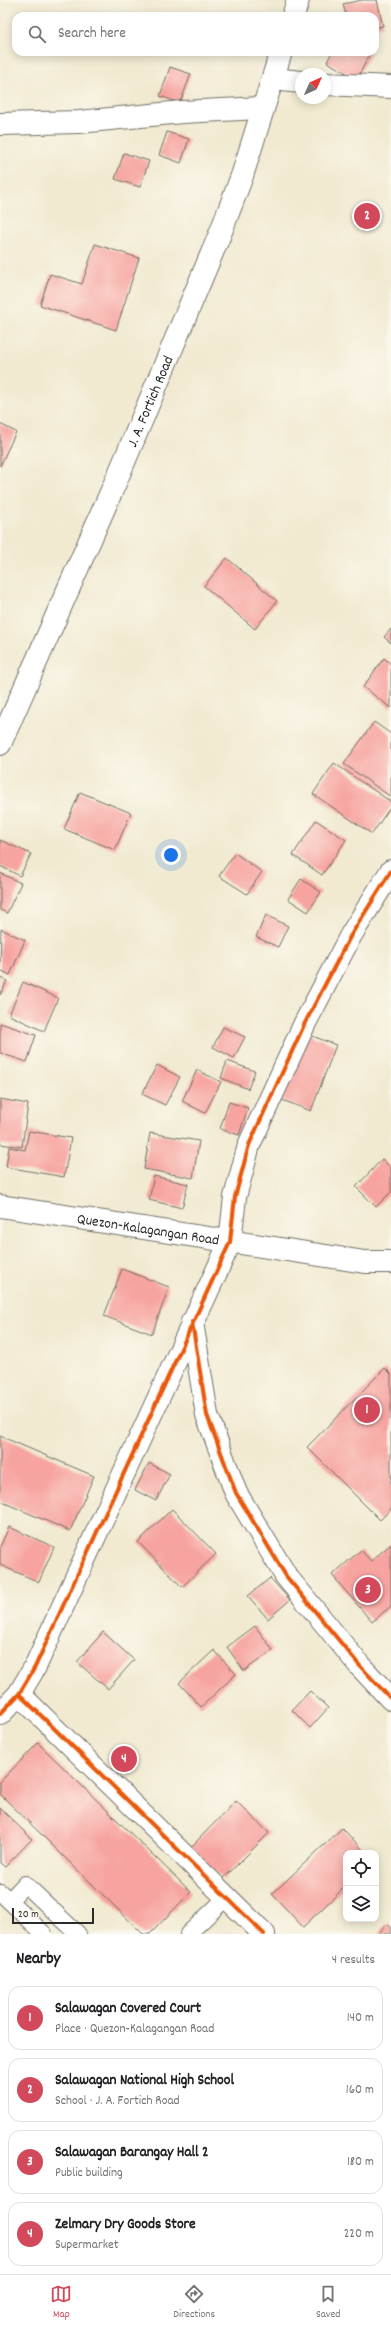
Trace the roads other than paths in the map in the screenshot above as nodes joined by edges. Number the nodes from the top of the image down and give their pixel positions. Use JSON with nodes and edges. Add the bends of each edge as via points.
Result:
{"nodes":[{"id":1,"x":298,"y":0,"type":"edge"},
{"id":2,"x":294,"y":12,"type":"edge"},
{"id":3,"x":280,"y":56,"type":"edge"},
{"id":4,"x":273,"y":79,"type":"junction"},
{"id":5,"x":295,"y":81,"type":"edge"},
{"id":6,"x":331,"y":84,"type":"edge"},
{"id":7,"x":391,"y":87,"type":"edge"},
{"id":8,"x":263,"y":108,"type":"junction"},
{"id":9,"x":0,"y":124,"type":"edge"},
{"id":10,"x":0,"y":744,"type":"edge"},
{"id":11,"x":391,"y":871,"type":"edge"},
{"id":12,"x":0,"y":1206,"type":"edge"},
{"id":13,"x":230,"y":1242,"type":"junction"},
{"id":14,"x":391,"y":1262,"type":"edge"},
{"id":15,"x":192,"y":1322,"type":"junction"},
{"id":16,"x":19,"y":1694,"type":"junction"},
{"id":17,"x":391,"y":1699,"type":"edge"},
{"id":18,"x":0,"y":1714,"type":"edge"},
{"id":19,"x":5,"y":1896,"type":"edge"},
{"id":20,"x":227,"y":1897,"type":"junction"},
{"id":21,"x":44,"y":1934,"type":"edge"},
{"id":22,"x":78,"y":1934,"type":"edge"},
{"id":23,"x":188,"y":1934,"type":"edge"},
{"id":24,"x":264,"y":1934,"type":"edge"}],
"edges":[{"from":1,"to":2,"type":"main road"},
{"from":3,"to":4,"type":"main road","name":"J. A. Fortich Road"},
{"from":4,"to":5,"type":"main road"},
{"from":4,"to":8,"type":"main road","name":"J. A. Fortich Road"},
{"from":6,"to":7,"type":"main road"},
{"from":8,"to":9,"type":"main road","via":[[182,112],[79,122]]},
{"from":8,"to":10,"type":"main road","name":"J. A. Fortich Road","via":[[242,176],[217,241],[116,481]]},
{"from":11,"to":13,"type":"main road","via":[[351,935],[308,1016],[249,1145],[235,1197]]},
{"from":12,"to":13,"type":"main road","name":"Quezon-Kalagangan Road"},
{"from":13,"to":14,"type":"main road","name":"Quezon-Kalagangan Road","via":[[365,1262]]},
{"from":13,"to":15,"type":"main road"},
{"from":15,"to":16,"type":"main road","via":[[35,1667]]},
{"from":15,"to":17,"type":"main road","via":[[207,1415],[236,1493],[286,1576],[360,1666]]},
{"from":16,"to":18,"type":"main road"},
{"from":16,"to":20,"type":"main road"},
{"from":19,"to":21,"type":"lane"},
{"from":19,"to":22,"type":"lane","via":[[26,1884]]},
{"from":20,"to":23,"type":"lane"},
{"from":20,"to":24,"type":"main road"}]}
